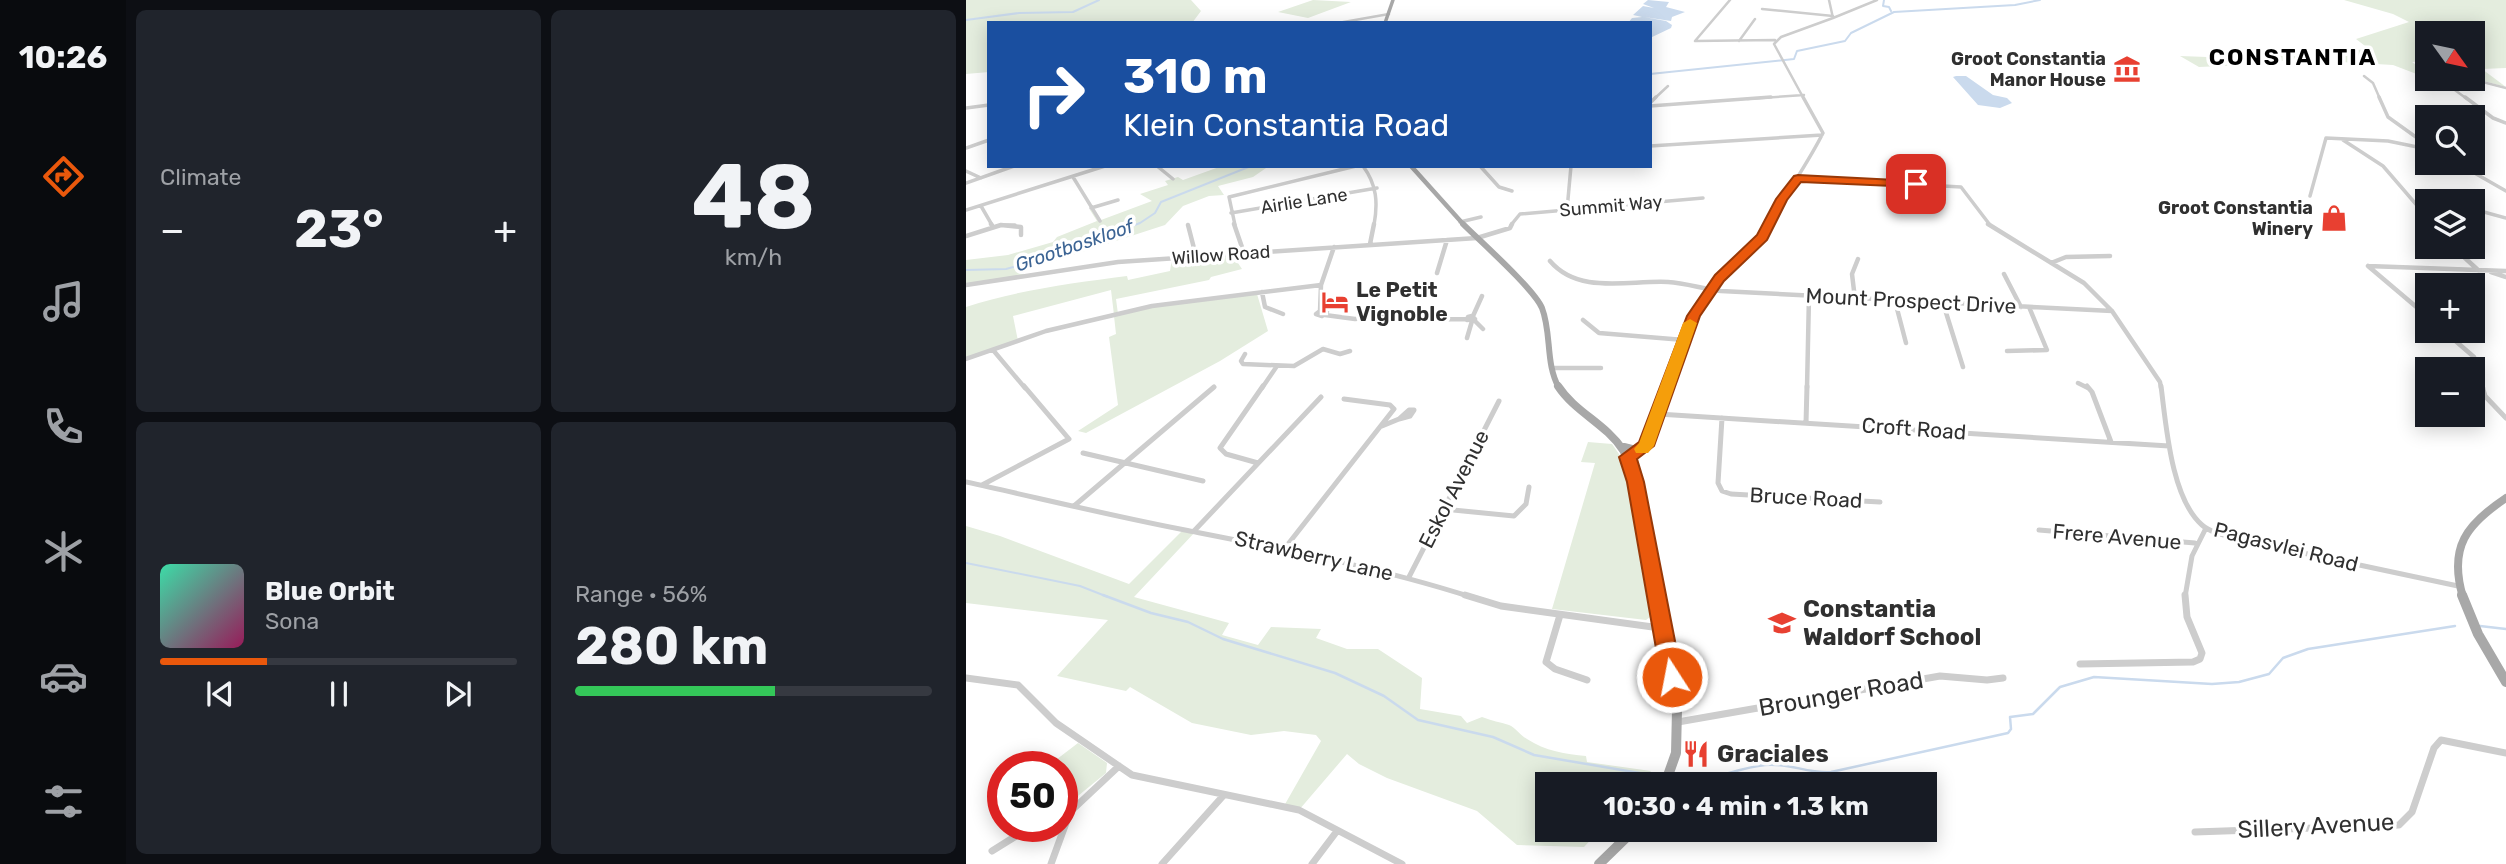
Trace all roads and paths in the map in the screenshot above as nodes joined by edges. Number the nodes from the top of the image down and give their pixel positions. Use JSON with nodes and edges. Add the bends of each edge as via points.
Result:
{"nodes":[{"id":1,"x":1393,"y":0,"type":"edge"},
{"id":2,"x":1730,"y":0,"type":"edge"},
{"id":3,"x":1829,"y":0,"type":"edge"},
{"id":4,"x":1877,"y":0,"type":"edge"},
{"id":5,"x":1762,"y":9,"type":"dead end"},
{"id":6,"x":1389,"y":13,"type":"junction"},
{"id":7,"x":1833,"y":17,"type":"junction"},
{"id":8,"x":1755,"y":19,"type":"dead end"},
{"id":9,"x":1345,"y":21,"type":"edge"},
{"id":10,"x":1386,"y":21,"type":"edge"},
{"id":11,"x":1775,"y":40,"type":"junction"},
{"id":12,"x":1739,"y":41,"type":"junction"},
{"id":13,"x":1698,"y":42,"type":"joint"},
{"id":14,"x":1783,"y":61,"type":"joint"},
{"id":15,"x":2364,"y":76,"type":"dead end"},
{"id":16,"x":2485,"y":83,"type":"edge"},
{"id":17,"x":1668,"y":86,"type":"dead end"},
{"id":18,"x":2506,"y":88,"type":"edge"},
{"id":19,"x":2456,"y":91,"type":"edge"},
{"id":20,"x":1804,"y":95,"type":"junction"},
{"id":21,"x":1652,"y":102,"type":"edge"},
{"id":22,"x":1652,"y":104,"type":"edge"},
{"id":23,"x":987,"y":105,"type":"edge"},
{"id":24,"x":966,"y":108,"type":"edge"},
{"id":25,"x":2506,"y":123,"type":"edge"},
{"id":26,"x":1822,"y":135,"type":"junction"},
{"id":27,"x":2415,"y":138,"type":"edge"},
{"id":28,"x":2343,"y":140,"type":"junction"},
{"id":29,"x":987,"y":141,"type":"edge"},
{"id":30,"x":2415,"y":145,"type":"edge"},
{"id":31,"x":1652,"y":146,"type":"edge"},
{"id":32,"x":966,"y":148,"type":"edge"},
{"id":33,"x":1008,"y":168,"type":"edge"},
{"id":34,"x":1099,"y":168,"type":"edge"},
{"id":35,"x":1159,"y":168,"type":"edge"},
{"id":36,"x":1313,"y":168,"type":"edge"},
{"id":37,"x":1347,"y":168,"type":"edge"},
{"id":38,"x":1364,"y":168,"type":"edge"},
{"id":39,"x":1413,"y":168,"type":"edge"},
{"id":40,"x":1482,"y":168,"type":"edge"},
{"id":41,"x":1571,"y":168,"type":"edge"},
{"id":42,"x":966,"y":171,"type":"edge"},
{"id":43,"x":1317,"y":175,"type":"junction"},
{"id":44,"x":2478,"y":175,"type":"edge"},
{"id":45,"x":1073,"y":177,"type":"junction"},
{"id":46,"x":981,"y":178,"type":"junction"},
{"id":47,"x":1798,"y":178,"type":"junction"},
{"id":48,"x":1173,"y":179,"type":"dead end"},
{"id":49,"x":966,"y":183,"type":"edge"},
{"id":50,"x":1901,"y":183,"type":"junction"},
{"id":51,"x":1931,"y":185,"type":"junction"},
{"id":52,"x":1377,"y":188,"type":"junction"},
{"id":53,"x":1512,"y":191,"type":"dead end"},
{"id":54,"x":2506,"y":191,"type":"edge"},
{"id":55,"x":2309,"y":196,"type":"dead end"},
{"id":56,"x":1703,"y":198,"type":"dead end"},
{"id":57,"x":2415,"y":198,"type":"edge"},
{"id":58,"x":1118,"y":200,"type":"dead end"},
{"id":59,"x":981,"y":206,"type":"junction"},
{"id":60,"x":1091,"y":208,"type":"junction"},
{"id":61,"x":966,"y":210,"type":"edge"},
{"id":62,"x":1567,"y":210,"type":"junction"},
{"id":63,"x":2485,"y":212,"type":"edge"},
{"id":64,"x":1231,"y":213,"type":"junction"},
{"id":65,"x":1520,"y":214,"type":"joint"},
{"id":66,"x":1481,"y":217,"type":"dead end"},
{"id":67,"x":2506,"y":218,"type":"edge"},
{"id":68,"x":1100,"y":221,"type":"dead end"},
{"id":69,"x":1460,"y":222,"type":"junction"},
{"id":70,"x":1188,"y":225,"type":"dead end"},
{"id":71,"x":993,"y":227,"type":"junction"},
{"id":72,"x":1021,"y":235,"type":"dead end"},
{"id":73,"x":966,"y":236,"type":"edge"},
{"id":74,"x":1477,"y":238,"type":"junction"},
{"id":75,"x":1447,"y":240,"type":"junction"},
{"id":76,"x":1370,"y":244,"type":"junction"},
{"id":77,"x":1334,"y":247,"type":"junction"},
{"id":78,"x":1244,"y":253,"type":"junction"},
{"id":79,"x":1196,"y":256,"type":"junction"},
{"id":80,"x":2110,"y":256,"type":"dead end"},
{"id":81,"x":1858,"y":259,"type":"dead end"},
{"id":82,"x":2466,"y":259,"type":"edge"},
{"id":83,"x":1550,"y":261,"type":"dead end"},
{"id":84,"x":2051,"y":263,"type":"junction"},
{"id":85,"x":2478,"y":270,"type":"junction"},
{"id":86,"x":2488,"y":270,"type":"junction"},
{"id":87,"x":2506,"y":271,"type":"edge"},
{"id":88,"x":1437,"y":273,"type":"dead end"},
{"id":89,"x":2004,"y":274,"type":"dead end"},
{"id":90,"x":2506,"y":277,"type":"edge"},
{"id":91,"x":966,"y":285,"type":"edge"},
{"id":92,"x":1321,"y":285,"type":"junction"},
{"id":93,"x":1711,"y":289,"type":"junction"},
{"id":94,"x":1262,"y":292,"type":"junction"},
{"id":95,"x":1482,"y":296,"type":"dead end"},
{"id":96,"x":1809,"y":296,"type":"junction"},
{"id":97,"x":1855,"y":299,"type":"junction"},
{"id":98,"x":1895,"y":301,"type":"junction"},
{"id":99,"x":1943,"y":303,"type":"junction"},
{"id":100,"x":2415,"y":306,"type":"edge"},
{"id":101,"x":2021,"y":307,"type":"junction"},
{"id":102,"x":2029,"y":307,"type":"junction"},
{"id":103,"x":2112,"y":311,"type":"junction"},
{"id":104,"x":1283,"y":314,"type":"dead end"},
{"id":105,"x":1471,"y":319,"type":"junction"},
{"id":106,"x":1583,"y":320,"type":"dead end"},
{"id":107,"x":1483,"y":329,"type":"dead end"},
{"id":108,"x":1466,"y":338,"type":"dead end"},
{"id":109,"x":1684,"y":340,"type":"junction"},
{"id":110,"x":1906,"y":343,"type":"dead end"},
{"id":111,"x":2458,"y":343,"type":"edge"},
{"id":112,"x":993,"y":350,"type":"junction"},
{"id":113,"x":1350,"y":351,"type":"dead end"},
{"id":114,"x":2007,"y":351,"type":"dead end"},
{"id":115,"x":1245,"y":354,"type":"dead end"},
{"id":116,"x":966,"y":359,"type":"edge"},
{"id":117,"x":1277,"y":366,"type":"junction"},
{"id":118,"x":1963,"y":367,"type":"dead end"},
{"id":119,"x":1551,"y":368,"type":"junction"},
{"id":120,"x":1601,"y":368,"type":"dead end"},
{"id":121,"x":2078,"y":383,"type":"dead end"},
{"id":122,"x":1214,"y":387,"type":"dead end"},
{"id":123,"x":1321,"y":397,"type":"dead end"},
{"id":124,"x":1344,"y":399,"type":"dead end"},
{"id":125,"x":1499,"y":401,"type":"dead end"},
{"id":126,"x":1658,"y":414,"type":"junction"},
{"id":127,"x":1722,"y":418,"type":"junction"},
{"id":128,"x":2506,"y":418,"type":"edge"},
{"id":129,"x":1399,"y":419,"type":"dead end"},
{"id":130,"x":1807,"y":422,"type":"junction"},
{"id":131,"x":1380,"y":426,"type":"junction"},
{"id":132,"x":2111,"y":442,"type":"junction"},
{"id":133,"x":1646,"y":446,"type":"junction"},
{"id":134,"x":2169,"y":446,"type":"junction"},
{"id":135,"x":1623,"y":447,"type":"junction"},
{"id":136,"x":1083,"y":453,"type":"dead end"},
{"id":137,"x":1629,"y":460,"type":"junction"},
{"id":138,"x":1125,"y":463,"type":"junction"},
{"id":139,"x":1258,"y":463,"type":"junction"},
{"id":140,"x":1203,"y":481,"type":"dead end"},
{"id":141,"x":966,"y":482,"type":"edge"},
{"id":142,"x":982,"y":485,"type":"junction"},
{"id":143,"x":1530,"y":487,"type":"dead end"},
{"id":144,"x":2506,"y":498,"type":"edge"},
{"id":145,"x":1880,"y":502,"type":"dead end"},
{"id":146,"x":1074,"y":506,"type":"junction"},
{"id":147,"x":1443,"y":509,"type":"junction"},
{"id":148,"x":2206,"y":528,"type":"junction"},
{"id":149,"x":2039,"y":530,"type":"dead end"},
{"id":150,"x":1194,"y":531,"type":"junction"},
{"id":151,"x":2195,"y":543,"type":"junction"},
{"id":152,"x":1284,"y":548,"type":"junction"},
{"id":153,"x":1409,"y":577,"type":"junction"},
{"id":154,"x":2458,"y":586,"type":"junction"},
{"id":155,"x":1560,"y":615,"type":"junction"},
{"id":156,"x":1662,"y":629,"type":"junction"},
{"id":157,"x":2080,"y":664,"type":"dead end"},
{"id":158,"x":966,"y":678,"type":"edge"},
{"id":159,"x":2003,"y":678,"type":"dead end"},
{"id":160,"x":1587,"y":680,"type":"dead end"},
{"id":161,"x":2506,"y":682,"type":"edge"},
{"id":162,"x":1678,"y":722,"type":"junction"},
{"id":163,"x":2506,"y":753,"type":"edge"},
{"id":164,"x":1119,"y":766,"type":"junction"},
{"id":165,"x":1669,"y":772,"type":"edge"},
{"id":166,"x":1223,"y":796,"type":"junction"},
{"id":167,"x":1078,"y":802,"type":"edge"},
{"id":168,"x":1337,"y":831,"type":"junction"},
{"id":169,"x":2195,"y":832,"type":"dead end"},
{"id":170,"x":1006,"y":842,"type":"edge"},
{"id":171,"x":1057,"y":842,"type":"edge"},
{"id":172,"x":1622,"y":842,"type":"edge"},
{"id":173,"x":992,"y":851,"type":"dead end"},
{"id":174,"x":1051,"y":864,"type":"edge"},
{"id":175,"x":1162,"y":864,"type":"edge"},
{"id":176,"x":1312,"y":864,"type":"edge"},
{"id":177,"x":1402,"y":864,"type":"edge"},
{"id":178,"x":1599,"y":864,"type":"edge"}],
"edges":[{"from":1,"to":6,"type":"main road"},
{"from":2,"to":13,"type":"street"},
{"from":3,"to":7,"type":"street"},
{"from":4,"to":7,"type":"street"},
{"from":5,"to":7,"type":"street"},
{"from":6,"to":9,"type":"street"},
{"from":6,"to":10,"type":"main road"},
{"from":7,"to":11,"type":"street"},
{"from":8,"to":12,"type":"street"},
{"from":11,"to":12,"type":"street"},
{"from":11,"to":14,"type":"street"},
{"from":12,"to":13,"type":"street"},
{"from":14,"to":20,"type":"street"},
{"from":15,"to":27,"type":"street","via":[[2373,83],[2388,117]]},
{"from":16,"to":18,"type":"street"},
{"from":17,"to":21,"type":"street"},
{"from":19,"to":25,"type":"street"},
{"from":20,"to":22,"type":"street"},
{"from":20,"to":26,"type":"street"},
{"from":23,"to":24,"type":"street"},
{"from":26,"to":31,"type":"street"},
{"from":26,"to":47,"type":"street"},
{"from":28,"to":30,"type":"street"},
{"from":28,"to":55,"type":"street","via":[[2325,138]]},
{"from":28,"to":57,"type":"street","via":[[2383,166]]},
{"from":29,"to":32,"type":"street"},
{"from":33,"to":46,"type":"street"},
{"from":34,"to":45,"type":"street"},
{"from":35,"to":48,"type":"street"},
{"from":36,"to":43,"type":"street"},
{"from":37,"to":43,"type":"street"},
{"from":38,"to":52,"type":"street"},
{"from":39,"to":69,"type":"main road"},
{"from":40,"to":53,"type":"street","via":[[1499,187]]},
{"from":41,"to":62,"type":"street"},
{"from":42,"to":46,"type":"street"},
{"from":43,"to":64,"type":"street","via":[[1231,196]]},
{"from":44,"to":54,"type":"street"},
{"from":45,"to":59,"type":"street"},
{"from":45,"to":60,"type":"street"},
{"from":46,"to":49,"type":"street"},
{"from":47,"to":50,"type":"street","name":"Pagasvlei Road"},
{"from":47,"to":93,"type":"street","via":[[1762,237]]},
{"from":50,"to":51,"type":"street","name":"Pagasvlei Road"},
{"from":50,"to":51,"type":"street","name":"Pagasvlei Road","via":[[1916,192],[1928,191]]},
{"from":51,"to":84,"type":"street","name":"Pagasvlei Road","via":[[1966,190],[1983,220]]},
{"from":52,"to":64,"type":"street","name":"Airlie Lane"},
{"from":52,"to":76,"type":"street"},
{"from":56,"to":62,"type":"street","name":"Summit Way"},
{"from":58,"to":60,"type":"street"},
{"from":59,"to":61,"type":"street"},
{"from":59,"to":71,"type":"street"},
{"from":60,"to":68,"type":"street"},
{"from":62,"to":65,"type":"street","name":"Summit Way"},
{"from":63,"to":67,"type":"street"},
{"from":64,"to":78,"type":"street"},
{"from":65,"to":74,"type":"street","name":"Willow Road","via":[[1508,229]]},
{"from":66,"to":69,"type":"street"},
{"from":69,"to":74,"type":"main road"},
{"from":70,"to":79,"type":"street"},
{"from":71,"to":72,"type":"street","via":[[1016,225],[1021,227]]},
{"from":71,"to":73,"type":"street"},
{"from":74,"to":75,"type":"street","name":"Willow Road"},
{"from":74,"to":119,"type":"main road","via":[[1541,306]]},
{"from":75,"to":76,"type":"street","name":"Willow Road"},
{"from":75,"to":88,"type":"street"},
{"from":76,"to":77,"type":"street","name":"Willow Road"},
{"from":77,"to":78,"type":"street","name":"Willow Road"},
{"from":77,"to":92,"type":"street"},
{"from":78,"to":79,"type":"street","name":"Willow Road"},
{"from":79,"to":91,"type":"street","name":"Willow Road","via":[[1101,264]]},
{"from":80,"to":84,"type":"street","via":[[2066,257]]},
{"from":81,"to":97,"type":"street","via":[[1852,274]]},
{"from":82,"to":85,"type":"street"},
{"from":83,"to":93,"type":"street","via":[[1559,273],[1582,281],[1664,281]]},
{"from":84,"to":103,"type":"street","name":"Pagasvlei Road","via":[[2093,290]]},
{"from":85,"to":86,"type":"street"},
{"from":85,"to":100,"type":"street","via":[[2368,266]]},
{"from":86,"to":87,"type":"street"},
{"from":86,"to":90,"type":"street"},
{"from":89,"to":101,"type":"street"},
{"from":92,"to":94,"type":"street"},
{"from":92,"to":105,"type":"street","via":[[1324,314],[1347,319]]},
{"from":93,"to":96,"type":"street","name":"Mount Prospect Drive"},
{"from":93,"to":109,"type":"street"},
{"from":94,"to":104,"type":"street","via":[[1265,307]]},
{"from":94,"to":112,"type":"street","via":[[1152,306],[1060,327]]},
{"from":95,"to":105,"type":"street"},
{"from":96,"to":97,"type":"street","name":"Mount Prospect Drive"},
{"from":96,"to":130,"type":"street"},
{"from":97,"to":98,"type":"street","name":"Mount Prospect Drive"},
{"from":98,"to":99,"type":"street","name":"Mount Prospect Drive"},
{"from":98,"to":110,"type":"street"},
{"from":99,"to":101,"type":"street","name":"Mount Prospect Drive"},
{"from":99,"to":118,"type":"street"},
{"from":101,"to":102,"type":"street","name":"Mount Prospect Drive"},
{"from":102,"to":103,"type":"street","name":"Mount Prospect Drive"},
{"from":102,"to":114,"type":"street","via":[[2047,350]]},
{"from":103,"to":134,"type":"street","name":"Pagasvlei Road","via":[[2162,386]]},
{"from":105,"to":107,"type":"street"},
{"from":105,"to":108,"type":"street"},
{"from":106,"to":109,"type":"street","via":[[1599,333]]},
{"from":109,"to":126,"type":"street"},
{"from":111,"to":128,"type":"street","via":[[2474,356],[2485,396]]},
{"from":112,"to":116,"type":"street"},
{"from":112,"to":142,"type":"street","via":[[1069,439]]},
{"from":113,"to":117,"type":"street","via":[[1340,354],[1324,349],[1296,366]]},
{"from":115,"to":117,"type":"street","via":[[1244,364]]},
{"from":117,"to":139,"type":"street","via":[[1220,448]]},
{"from":119,"to":120,"type":"street"},
{"from":119,"to":135,"type":"main road","via":[[1567,400]]},
{"from":121,"to":132,"type":"street","via":[[2092,392]]},
{"from":122,"to":138,"type":"street"},
{"from":123,"to":139,"type":"street"},
{"from":124,"to":131,"type":"street","via":[[1394,407]]},
{"from":125,"to":147,"type":"street","name":"Eskol Avenue"},
{"from":126,"to":127,"type":"street","name":"Croft Road"},
{"from":126,"to":133,"type":"street"},
{"from":127,"to":130,"type":"street","name":"Croft Road"},
{"from":127,"to":145,"type":"street","name":"Bruce Road","via":[[1718,483],[1727,493]]},
{"from":129,"to":131,"type":"street"},
{"from":130,"to":132,"type":"street","name":"Croft Road"},
{"from":131,"to":152,"type":"street"},
{"from":132,"to":134,"type":"street","name":"Croft Road"},
{"from":133,"to":135,"type":"main road","via":[[1636,450]]},
{"from":133,"to":137,"type":"street"},
{"from":134,"to":148,"type":"street","name":"Pagasvlei Road","via":[[2186,506]]},
{"from":135,"to":137,"type":"main road"},
{"from":136,"to":138,"type":"street"},
{"from":137,"to":156,"type":"main road"},
{"from":138,"to":140,"type":"street"},
{"from":138,"to":146,"type":"street"},
{"from":139,"to":150,"type":"street"},
{"from":141,"to":142,"type":"street","name":"Strawberry Lane"},
{"from":142,"to":146,"type":"street","name":"Strawberry Lane"},
{"from":143,"to":147,"type":"street","via":[[1527,504],[1514,516]]},
{"from":144,"to":154,"type":"main road","via":[[2489,506],[2467,530],[2458,555]]},
{"from":146,"to":150,"type":"street","name":"Strawberry Lane"},
{"from":147,"to":153,"type":"street","name":"Eskol Avenue"},
{"from":148,"to":151,"type":"street"},
{"from":148,"to":154,"type":"street","name":"Pagasvlei Road","via":[[2242,540]]},
{"from":149,"to":151,"type":"street","name":"Frere Avenue"},
{"from":150,"to":152,"type":"street","name":"Strawberry Lane"},
{"from":151,"to":157,"type":"street","via":[[2184,601],[2202,653],[2200,659]]},
{"from":152,"to":153,"type":"street","name":"Strawberry Lane"},
{"from":153,"to":155,"type":"street","name":"Strawberry Lane","via":[[1500,606]]},
{"from":154,"to":161,"type":"main road","via":[[2474,629]]},
{"from":155,"to":156,"type":"street","name":"Strawberry Lane"},
{"from":155,"to":160,"type":"street","via":[[1546,662],[1555,670]]},
{"from":156,"to":162,"type":"main road"},
{"from":158,"to":164,"type":"street","via":[[1018,685],[1056,723]]},
{"from":159,"to":162,"type":"street","name":"Brounger Road","via":[[1982,682],[1940,676]]},
{"from":162,"to":165,"type":"main road"},
{"from":163,"to":169,"type":"street","name":"Sillery Avenue","via":[[2441,740],[2434,748],[2413,813],[2399,825]]},
{"from":164,"to":166,"type":"street","via":[[1141,778]]},
{"from":164,"to":167,"type":"street"},
{"from":166,"to":168,"type":"street","via":[[1299,810]]},
{"from":166,"to":175,"type":"street"},
{"from":168,"to":176,"type":"street"},
{"from":168,"to":177,"type":"street"},
{"from":170,"to":173,"type":"street"},
{"from":171,"to":174,"type":"street"},
{"from":172,"to":178,"type":"main road"}]}
